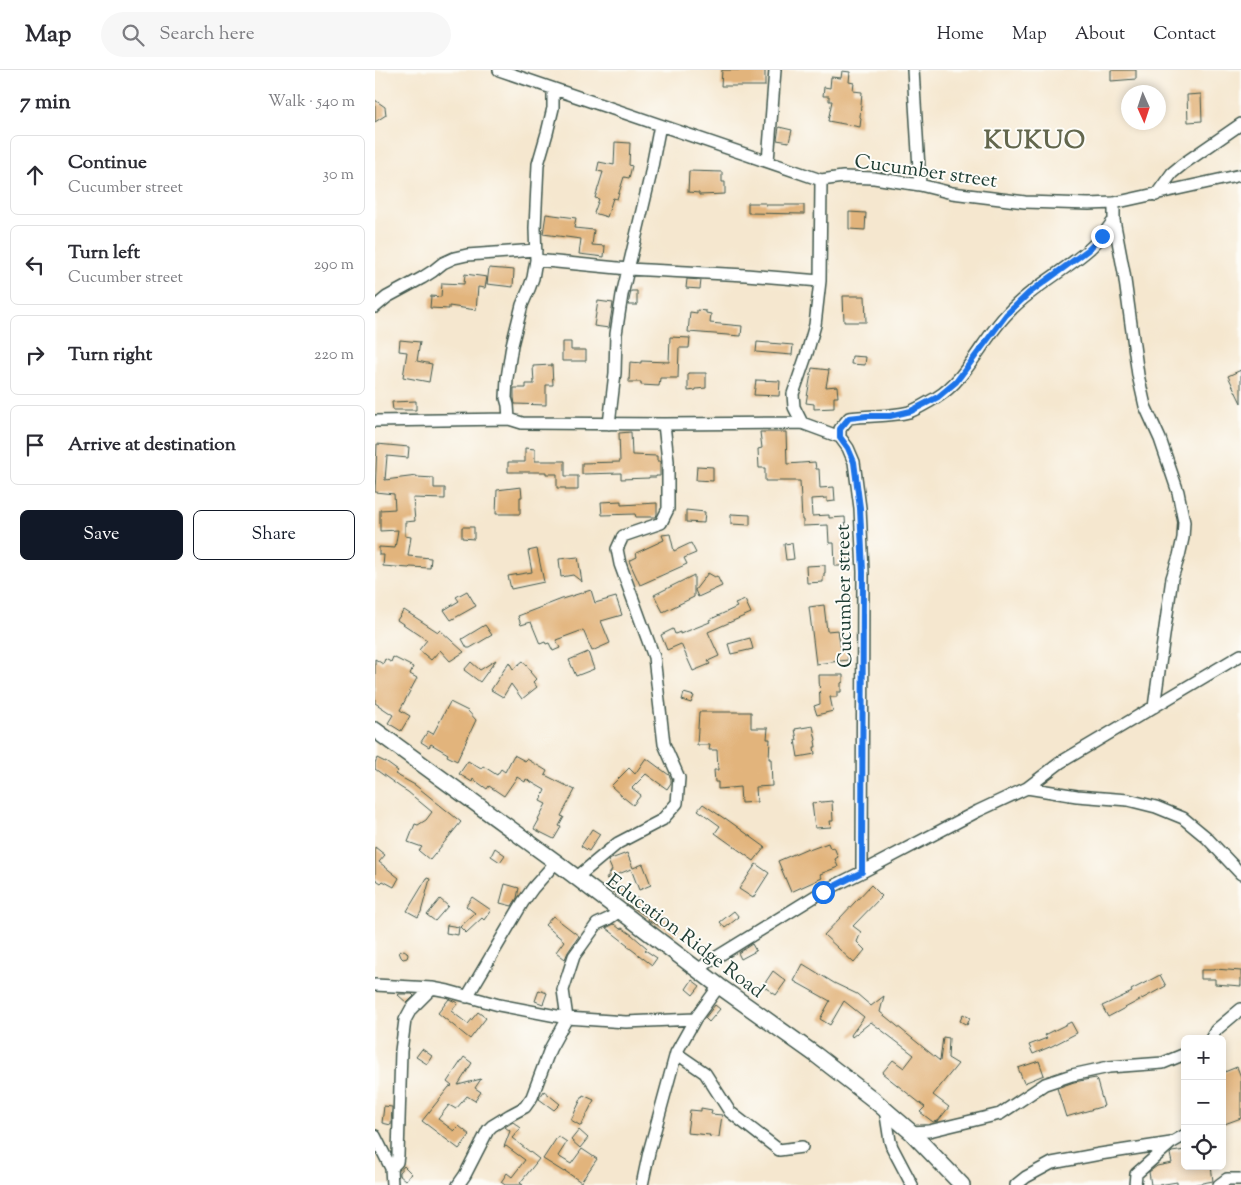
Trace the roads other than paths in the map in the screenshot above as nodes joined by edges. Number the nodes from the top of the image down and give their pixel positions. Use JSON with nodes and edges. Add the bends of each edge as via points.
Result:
{"nodes":[{"id":1,"x":499,"y":70,"type":"edge"},
{"id":2,"x":775,"y":70,"type":"edge"},
{"id":3,"x":913,"y":70,"type":"edge"},
{"id":4,"x":553,"y":89,"type":"junction"},
{"id":5,"x":1241,"y":124,"type":"edge"},
{"id":6,"x":661,"y":125,"type":"junction"},
{"id":7,"x":768,"y":161,"type":"junction"},
{"id":8,"x":1241,"y":175,"type":"edge"},
{"id":9,"x":821,"y":180,"type":"junction"},
{"id":10,"x":920,"y":185,"type":"junction"},
{"id":11,"x":1156,"y":194,"type":"junction"},
{"id":12,"x":1114,"y":203,"type":"junction"},
{"id":13,"x":1115,"y":220,"type":"junction"},
{"id":14,"x":536,"y":255,"type":"junction"},
{"id":15,"x":628,"y":269,"type":"junction"},
{"id":16,"x":820,"y":281,"type":"junction"},
{"id":17,"x":375,"y":307,"type":"edge"},
{"id":18,"x":509,"y":419,"type":"junction"},
{"id":19,"x":375,"y":421,"type":"edge"},
{"id":20,"x":802,"y":423,"type":"junction"},
{"id":21,"x":609,"y":424,"type":"junction"},
{"id":22,"x":664,"y":424,"type":"junction"},
{"id":23,"x":840,"y":437,"type":"junction"},
{"id":24,"x":1241,"y":644,"type":"edge"},
{"id":25,"x":1238,"y":657,"type":"edge"},
{"id":26,"x":1154,"y":707,"type":"junction"},
{"id":27,"x":375,"y":730,"type":"edge"},
{"id":28,"x":1027,"y":788,"type":"junction"},
{"id":29,"x":556,"y":862,"type":"junction"},
{"id":30,"x":862,"y":872,"type":"junction"},
{"id":31,"x":1241,"y":874,"type":"edge"},
{"id":32,"x":576,"y":878,"type":"junction"},
{"id":33,"x":620,"y":911,"type":"junction"},
{"id":34,"x":699,"y":970,"type":"junction"},
{"id":35,"x":375,"y":985,"type":"edge"},
{"id":36,"x":719,"y":986,"type":"junction"},
{"id":37,"x":432,"y":988,"type":"junction"},
{"id":38,"x":467,"y":997,"type":"junction"},
{"id":39,"x":1241,"y":1009,"type":"edge"},
{"id":40,"x":567,"y":1018,"type":"junction"},
{"id":41,"x":695,"y":1019,"type":"junction"},
{"id":42,"x":1213,"y":1035,"type":"edge"},
{"id":43,"x":676,"y":1053,"type":"junction"},
{"id":44,"x":1181,"y":1056,"type":"edge"},
{"id":45,"x":885,"y":1109,"type":"junction"},
{"id":46,"x":911,"y":1132,"type":"junction"},
{"id":47,"x":375,"y":1136,"type":"edge"},
{"id":48,"x":1181,"y":1138,"type":"edge"},
{"id":49,"x":1171,"y":1144,"type":"junction"},
{"id":50,"x":802,"y":1147,"type":"dead end"},
{"id":51,"x":391,"y":1168,"type":"junction"},
{"id":52,"x":1241,"y":1179,"type":"edge"},
{"id":53,"x":392,"y":1185,"type":"edge"},
{"id":54,"x":458,"y":1185,"type":"edge"},
{"id":55,"x":642,"y":1185,"type":"edge"},
{"id":56,"x":911,"y":1185,"type":"edge"},
{"id":57,"x":962,"y":1185,"type":"edge"},
{"id":58,"x":1016,"y":1185,"type":"edge"},
{"id":59,"x":1135,"y":1185,"type":"edge"},
{"id":60,"x":1219,"y":1185,"type":"edge"}],
"edges":[{"from":1,"to":4,"type":"street"},
{"from":2,"to":7,"type":"street"},
{"from":3,"to":10,"type":"street"},
{"from":4,"to":6,"type":"street"},
{"from":4,"to":14,"type":"street","via":[[553,108],[538,164]]},
{"from":5,"to":11,"type":"street","via":[[1172,173]]},
{"from":6,"to":7,"type":"street"},
{"from":6,"to":15,"type":"street"},
{"from":7,"to":9,"type":"street"},
{"from":8,"to":11,"type":"street","name":"Cucumber street"},
{"from":9,"to":10,"type":"street","name":"Cucumber street","via":[[866,178]]},
{"from":9,"to":16,"type":"street"},
{"from":10,"to":12,"type":"street","name":"Cucumber street","via":[[952,193],[1025,202]]},
{"from":11,"to":12,"type":"street","name":"Cucumber street"},
{"from":12,"to":13,"type":"street"},
{"from":13,"to":23,"type":"street","via":[[1088,250],[1029,293],[1006,315],[956,382],[938,397],[911,411],[890,416],[849,418],[840,429]]},
{"from":13,"to":26,"type":"street","via":[[1145,406],[1178,492],[1184,522],[1179,556],[1171,578]]},
{"from":14,"to":15,"type":"street"},
{"from":14,"to":17,"type":"street","via":[[476,254],[454,258]]},
{"from":14,"to":18,"type":"street","via":[[533,278],[512,345],[506,398]]},
{"from":15,"to":16,"type":"street"},
{"from":15,"to":21,"type":"street","via":[[616,334]]},
{"from":16,"to":20,"type":"street","via":[[815,325],[793,394],[794,407]]},
{"from":18,"to":19,"type":"street"},
{"from":18,"to":21,"type":"street","via":[[522,423]]},
{"from":20,"to":22,"type":"street"},
{"from":20,"to":23,"type":"street"},
{"from":21,"to":22,"type":"street"},
{"from":22,"to":32,"type":"street","via":[[668,509],[661,523],[623,536],[617,549],[654,657],[664,744],[679,778],[677,803],[662,820],[618,843]]},
{"from":23,"to":30,"type":"street","name":"Cucumber street","via":[[854,462],[860,508]]},
{"from":24,"to":25,"type":"street"},
{"from":25,"to":26,"type":"street"},
{"from":26,"to":28,"type":"street","via":[[1061,762]]},
{"from":27,"to":29,"type":"main road","name":"Education Ridge Road"},
{"from":28,"to":30,"type":"street"},
{"from":28,"to":31,"type":"street","via":[[1156,806],[1183,818]]},
{"from":29,"to":32,"type":"main road","name":"Education Ridge Road"},
{"from":29,"to":38,"type":"street","via":[[523,902]]},
{"from":30,"to":34,"type":"street","via":[[823,892]]},
{"from":32,"to":33,"type":"main road","name":"Education Ridge Road"},
{"from":33,"to":34,"type":"main road","name":"Education Ridge Road"},
{"from":33,"to":40,"type":"street","via":[[597,924],[574,956],[563,990]]},
{"from":34,"to":36,"type":"main road","name":"Education Ridge Road"},
{"from":35,"to":37,"type":"street"},
{"from":36,"to":41,"type":"street"},
{"from":36,"to":45,"type":"main road","name":"Education Ridge Road"},
{"from":37,"to":38,"type":"street"},
{"from":37,"to":51,"type":"street","via":[[411,1009],[405,1020],[401,1052],[399,1155]]},
{"from":38,"to":40,"type":"street"},
{"from":39,"to":42,"type":"street"},
{"from":40,"to":41,"type":"street","via":[[626,1022]]},
{"from":40,"to":54,"type":"street","via":[[550,1049],[532,1097],[525,1106],[488,1130]]},
{"from":41,"to":43,"type":"street"},
{"from":43,"to":50,"type":"street","via":[[705,1073],[730,1112],[779,1150]]},
{"from":43,"to":55,"type":"street"},
{"from":44,"to":46,"type":"street","via":[[1163,1063],[1109,1067],[1072,1075],[1045,1084],[1000,1114],[929,1131]]},
{"from":45,"to":46,"type":"main road","name":"Education Ridge Road"},
{"from":45,"to":56,"type":"street","via":[[890,1142]]},
{"from":46,"to":57,"type":"main road","name":"Education Ridge Road"},
{"from":47,"to":51,"type":"street"},
{"from":48,"to":49,"type":"street"},
{"from":49,"to":58,"type":"street","via":[[1052,1163]]},
{"from":49,"to":59,"type":"street","via":[[1137,1174]]},
{"from":51,"to":53,"type":"street"},
{"from":52,"to":60,"type":"street","via":[[1227,1179]]}]}
